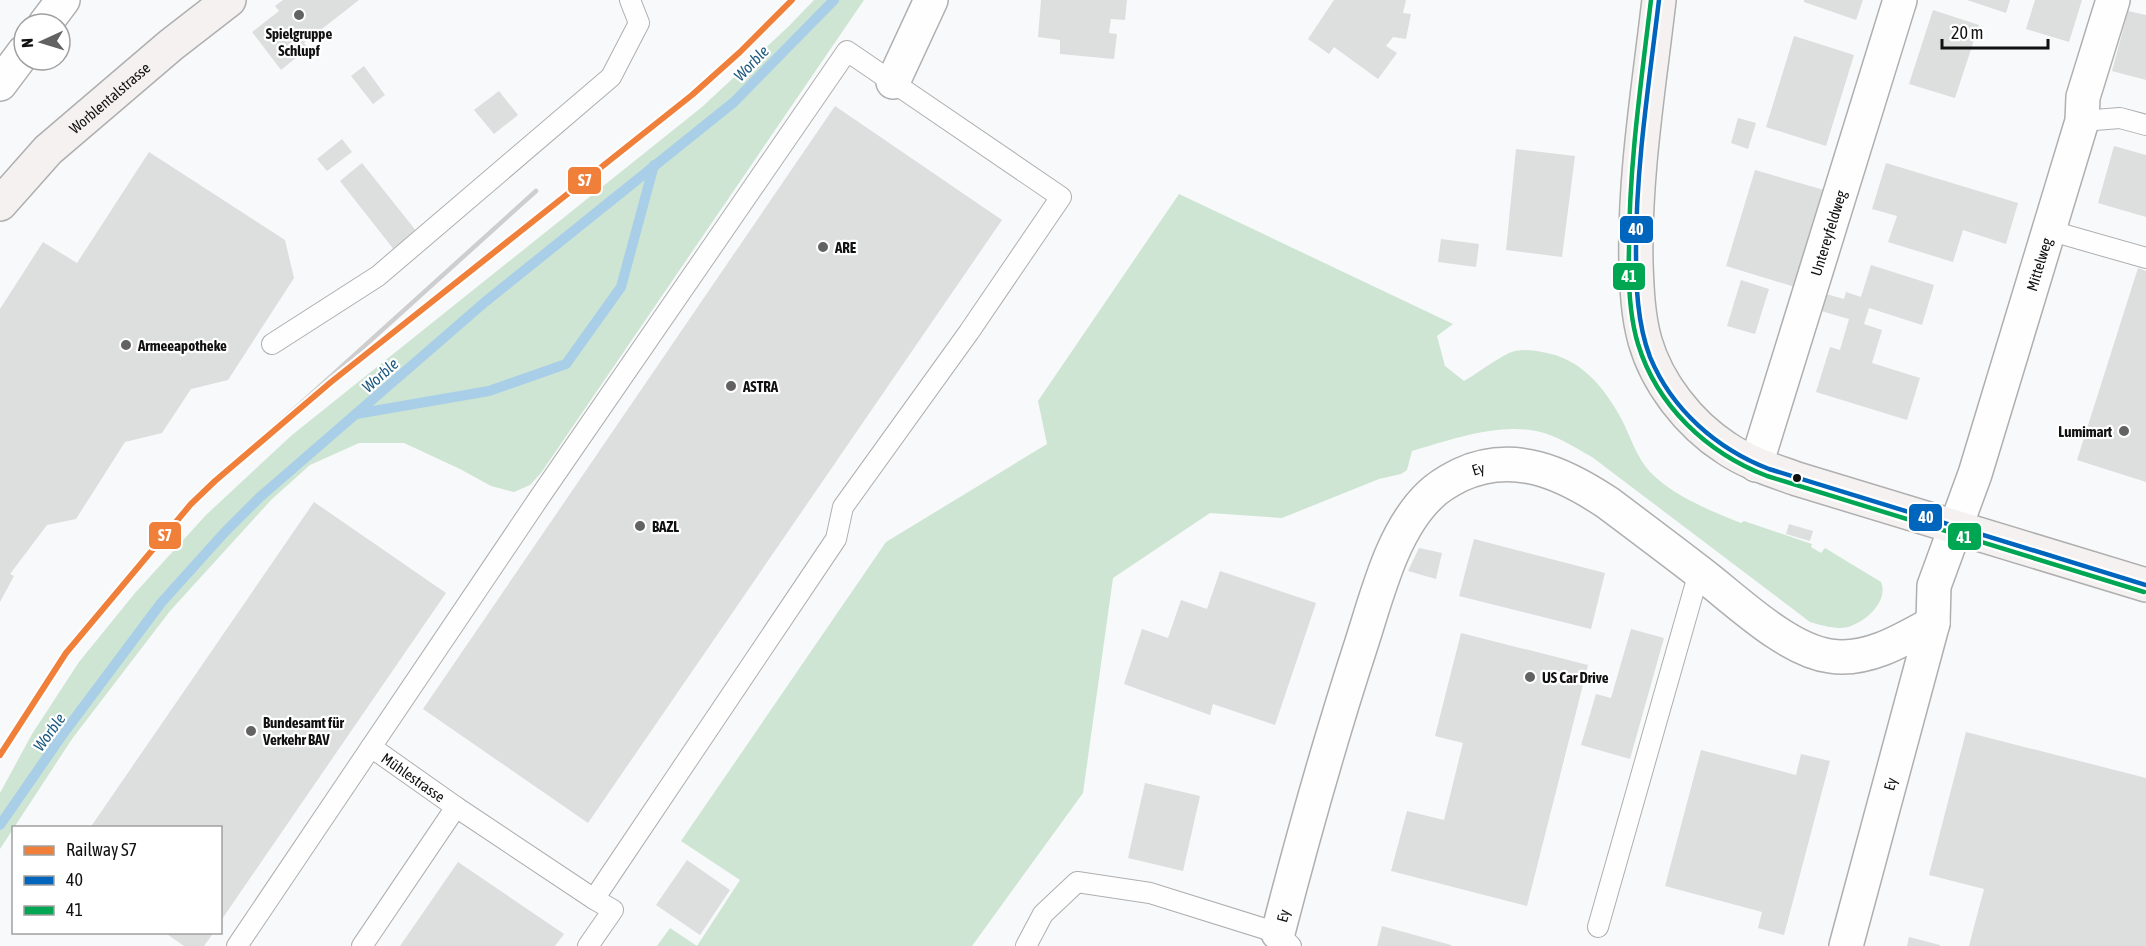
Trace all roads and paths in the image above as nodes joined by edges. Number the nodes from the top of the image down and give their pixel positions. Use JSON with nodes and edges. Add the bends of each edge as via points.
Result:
{"nodes":[{"id":1,"x":229,"y":0,"type":"edge"},
{"id":2,"x":630,"y":0,"type":"edge"},
{"id":3,"x":931,"y":0,"type":"edge"},
{"id":4,"x":1659,"y":0,"type":"edge"},
{"id":5,"x":1900,"y":0,"type":"edge"},
{"id":6,"x":2112,"y":0,"type":"edge"},
{"id":7,"x":12,"y":68,"type":"edge"},
{"id":8,"x":893,"y":82,"type":"junction"},
{"id":9,"x":0,"y":84,"type":"edge"},
{"id":10,"x":2082,"y":121,"type":"junction"},
{"id":11,"x":2146,"y":125,"type":"edge"},
{"id":12,"x":0,"y":204,"type":"edge"},
{"id":13,"x":2048,"y":230,"type":"junction"},
{"id":14,"x":2146,"y":258,"type":"edge"},
{"id":15,"x":272,"y":344,"type":"dead end"},
{"id":16,"x":1756,"y":465,"type":"junction"},
{"id":17,"x":1956,"y":527,"type":"junction"},
{"id":18,"x":1699,"y":572,"type":"junction"},
{"id":19,"x":2146,"y":585,"type":"edge"},
{"id":20,"x":1933,"y":623,"type":"junction"},
{"id":21,"x":371,"y":747,"type":"junction"},
{"id":22,"x":456,"y":807,"type":"junction"},
{"id":23,"x":594,"y":899,"type":"junction"},
{"id":24,"x":1598,"y":927,"type":"dead end"},
{"id":25,"x":1280,"y":942,"type":"edge"},
{"id":26,"x":237,"y":946,"type":"edge"},
{"id":27,"x":362,"y":946,"type":"edge"},
{"id":28,"x":588,"y":946,"type":"edge"},
{"id":29,"x":1026,"y":946,"type":"edge"},
{"id":30,"x":1846,"y":946,"type":"edge"}],
"edges":[{"from":1,"to":12,"type":"main road","name":"Worblentalstrasse","via":[[48,150]]},
{"from":2,"to":15,"type":"lane","via":[[639,23],[611,77],[378,276]]},
{"from":3,"to":8,"type":"street"},
{"from":4,"to":16,"type":"main road","via":[[1636,214],[1637,293],[1642,328],[1652,361],[1680,406],[1709,436]]},
{"from":5,"to":16,"type":"street","name":"Untereyfeldweg"},
{"from":6,"to":10,"type":"street","name":"Mittelweg","via":[[2083,96]]},
{"from":7,"to":9,"type":"street"},
{"from":8,"to":21,"type":"lane","via":[[847,51]]},
{"from":8,"to":23,"type":"lane","via":[[1061,197],[843,507],[836,539]]},
{"from":10,"to":11,"type":"lane","via":[[2120,118]]},
{"from":10,"to":13,"type":"street","name":"Mittelweg"},
{"from":13,"to":14,"type":"lane"},
{"from":13,"to":17,"type":"street","name":"Mittelweg"},
{"from":16,"to":17,"type":"main road"},
{"from":17,"to":19,"type":"main road"},
{"from":17,"to":20,"type":"street","name":"Ey","via":[[1934,586]]},
{"from":18,"to":20,"type":"street","name":"Ey","via":[[1791,641],[1830,656],[1868,653],[1903,641]]},
{"from":18,"to":24,"type":"lane"},
{"from":18,"to":25,"type":"street","name":"Ey","via":[[1582,486],[1542,469],[1514,464],[1484,467],[1450,480],[1432,493],[1405,528],[1383,578],[1314,794]]},
{"from":20,"to":30,"type":"street","name":"Ey"},
{"from":21,"to":22,"type":"lane","name":"Mühlestrasse"},
{"from":21,"to":26,"type":"lane"},
{"from":22,"to":23,"type":"lane","name":"Mühlestrasse"},
{"from":22,"to":27,"type":"lane"},
{"from":23,"to":28,"type":"lane","name":"Mühlestrasse","via":[[613,910]]},
{"from":25,"to":29,"type":"lane","via":[[1150,893],[1077,882],[1043,914]]}]}
